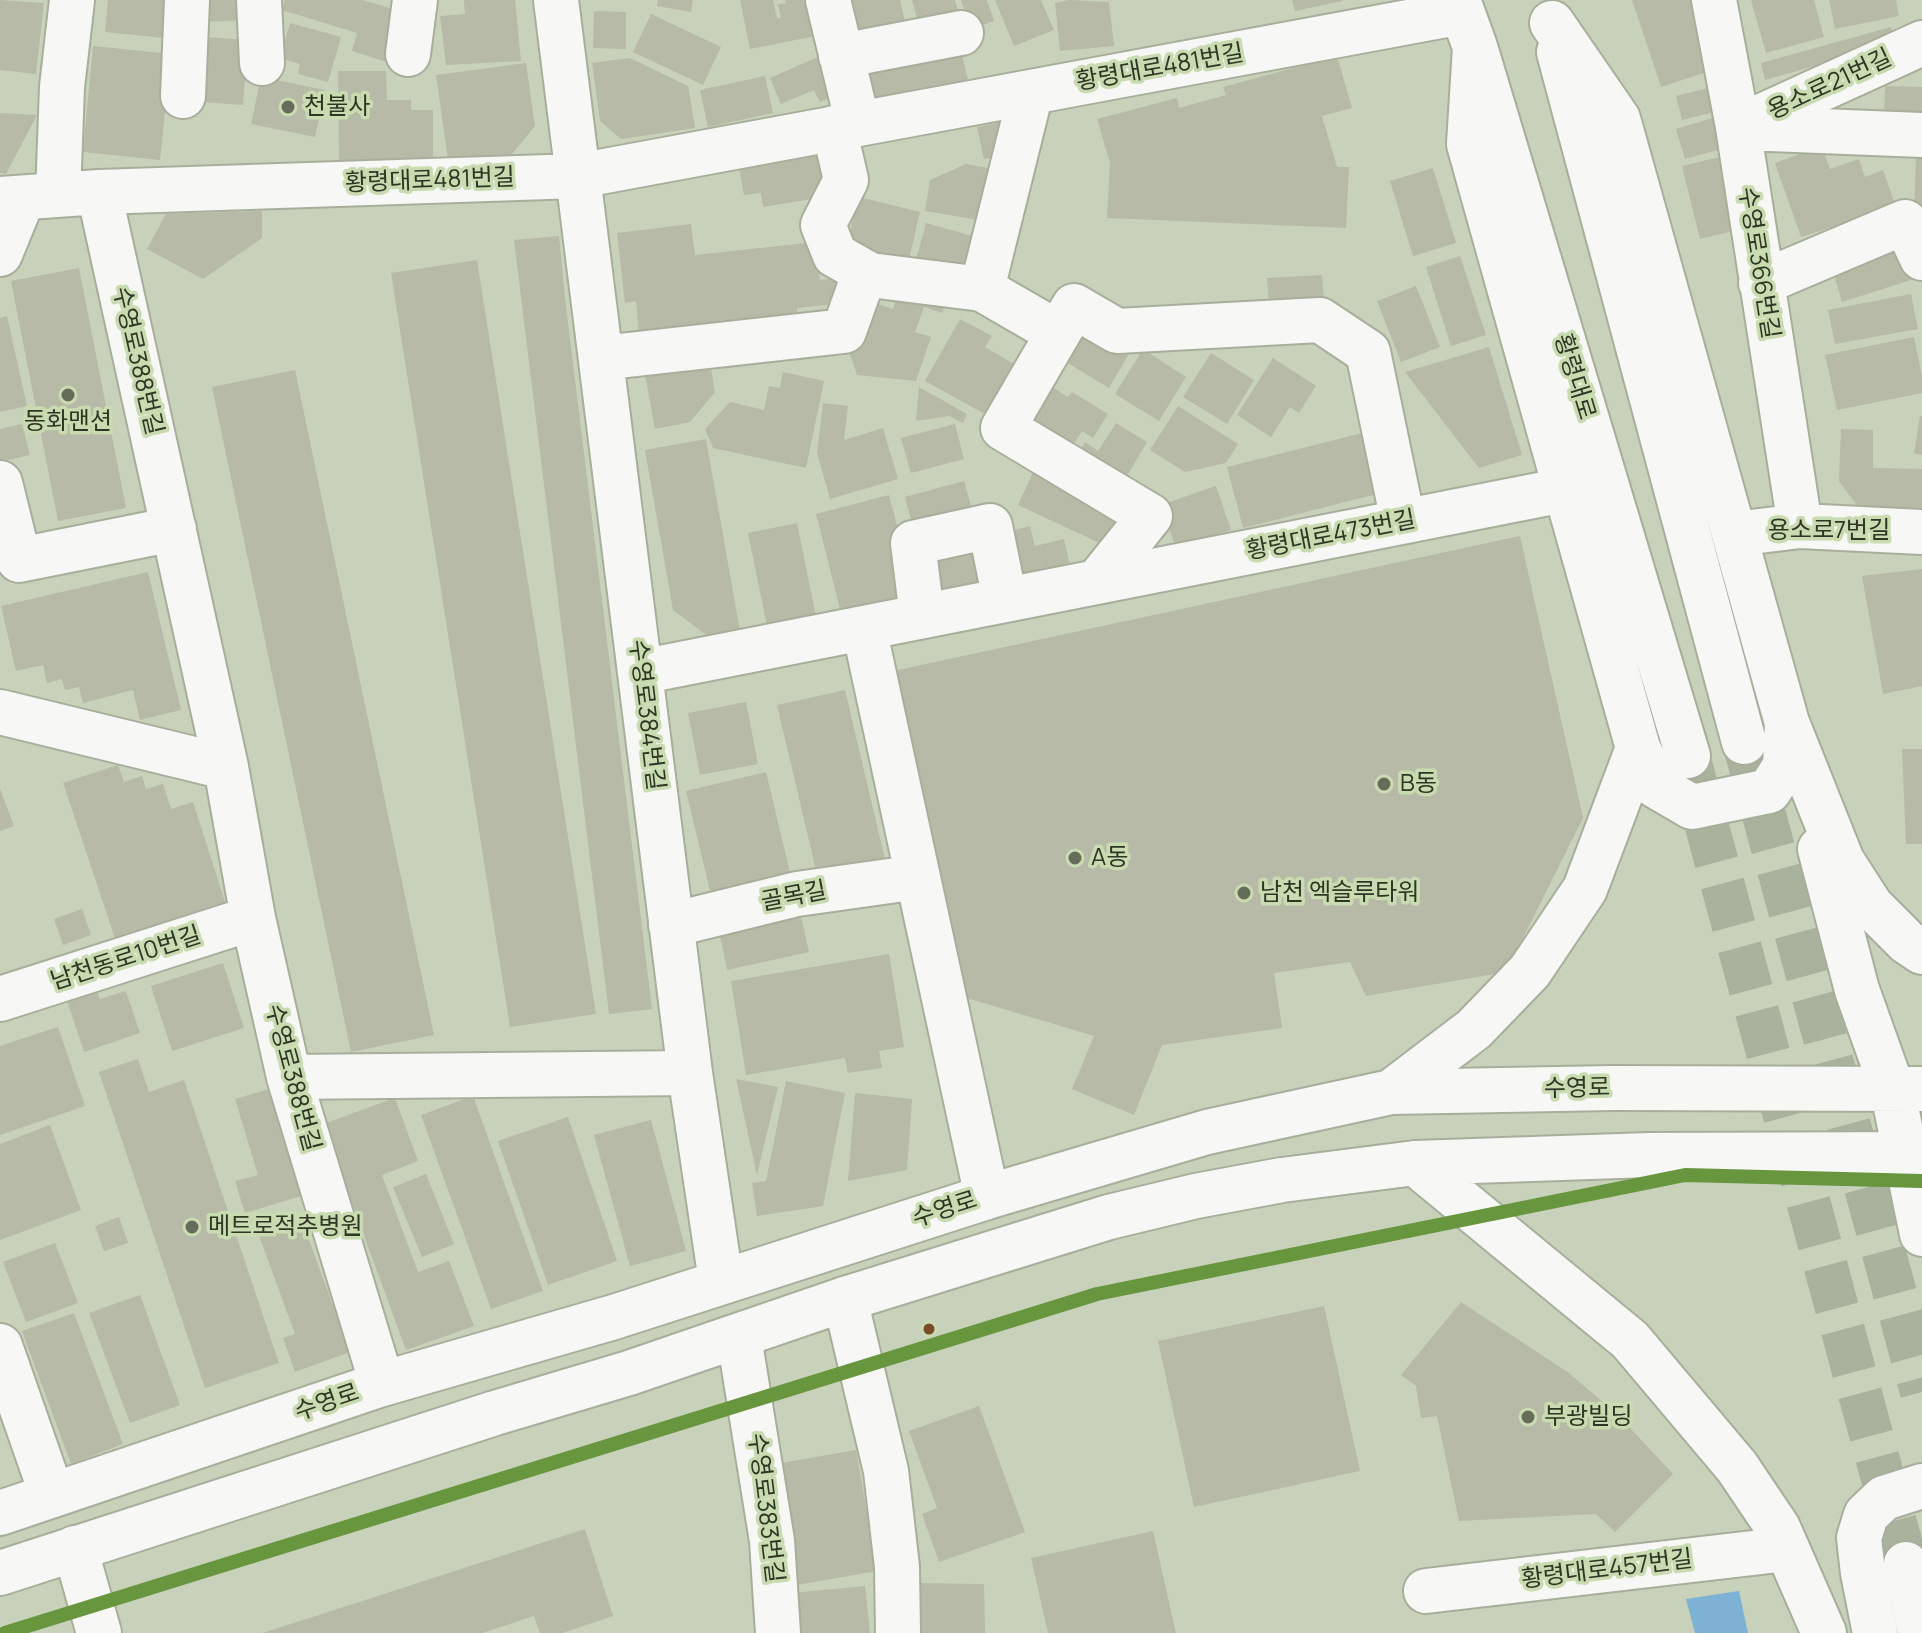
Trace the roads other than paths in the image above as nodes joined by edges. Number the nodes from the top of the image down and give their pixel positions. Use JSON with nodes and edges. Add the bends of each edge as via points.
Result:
{"nodes":[{"id":1,"x":72,"y":0,"type":"edge"},
{"id":2,"x":187,"y":0,"type":"edge"},
{"id":3,"x":259,"y":0,"type":"edge"},
{"id":4,"x":415,"y":0,"type":"edge"},
{"id":5,"x":556,"y":0,"type":"edge"},
{"id":6,"x":828,"y":0,"type":"edge"},
{"id":7,"x":1714,"y":0,"type":"edge"},
{"id":8,"x":1548,"y":12,"type":"edge"},
{"id":9,"x":1465,"y":20,"type":"edge"},
{"id":10,"x":961,"y":33,"type":"dead end"},
{"id":11,"x":1922,"y":43,"type":"edge"},
{"id":12,"x":408,"y":54,"type":"dead end"},
{"id":13,"x":841,"y":56,"type":"junction"},
{"id":14,"x":262,"y":63,"type":"dead end"},
{"id":15,"x":183,"y":96,"type":"dead end"},
{"id":16,"x":1029,"y":102,"type":"junction"},
{"id":17,"x":846,"y":126,"type":"junction"},
{"id":18,"x":1738,"y":127,"type":"junction"},
{"id":19,"x":1922,"y":135,"type":"edge"},
{"id":20,"x":578,"y":176,"type":"junction"},
{"id":21,"x":45,"y":196,"type":"edge"},
{"id":22,"x":0,"y":254,"type":"edge"},
{"id":23,"x":1922,"y":258,"type":"edge"},
{"id":24,"x":865,"y":272,"type":"junction"},
{"id":25,"x":1761,"y":283,"type":"junction"},
{"id":26,"x":982,"y":289,"type":"junction"},
{"id":27,"x":1058,"y":333,"type":"junction"},
{"id":28,"x":601,"y":358,"type":"junction"},
{"id":29,"x":0,"y":483,"type":"edge"},
{"id":30,"x":1564,"y":490,"type":"junction"},
{"id":31,"x":1403,"y":521,"type":"junction"},
{"id":32,"x":1800,"y":526,"type":"junction"},
{"id":33,"x":174,"y":529,"type":"junction"},
{"id":34,"x":1922,"y":532,"type":"edge"},
{"id":35,"x":1735,"y":534,"type":"junction"},
{"id":36,"x":10,"y":562,"type":"edge"},
{"id":37,"x":1097,"y":582,"type":"junction"},
{"id":38,"x":1005,"y":600,"type":"junction"},
{"id":39,"x":922,"y":616,"type":"junction"},
{"id":40,"x":864,"y":628,"type":"junction"},
{"id":41,"x":640,"y":672,"type":"junction"},
{"id":42,"x":0,"y":712,"type":"edge"},
{"id":43,"x":1787,"y":723,"type":"junction"},
{"id":44,"x":1744,"y":742,"type":"tunnel mouth"},
{"id":45,"x":1638,"y":748,"type":"junction"},
{"id":46,"x":1688,"y":756,"type":"tunnel mouth"},
{"id":47,"x":226,"y":767,"type":"junction"},
{"id":48,"x":918,"y":877,"type":"junction"},
{"id":49,"x":253,"y":918,"type":"junction"},
{"id":50,"x":671,"y":925,"type":"junction"},
{"id":51,"x":1922,"y":952,"type":"edge"},
{"id":52,"x":0,"y":999,"type":"edge"},
{"id":53,"x":690,"y":1073,"type":"junction"},
{"id":54,"x":289,"y":1077,"type":"junction"},
{"id":55,"x":1907,"y":1088,"type":"edge"},
{"id":56,"x":1391,"y":1092,"type":"junction"},
{"id":57,"x":1914,"y":1154,"type":"edge"},
{"id":58,"x":1415,"y":1163,"type":"junction"},
{"id":59,"x":987,"y":1197,"type":"junction"},
{"id":60,"x":1922,"y":1234,"type":"edge"},
{"id":61,"x":721,"y":1281,"type":"junction"},
{"id":62,"x":845,"y":1299,"type":"junction"},
{"id":63,"x":739,"y":1337,"type":"junction"},
{"id":64,"x":0,"y":1346,"type":"edge"},
{"id":65,"x":382,"y":1384,"type":"junction"},
{"id":66,"x":1922,"y":1486,"type":"edge"},
{"id":67,"x":52,"y":1495,"type":"junction"},
{"id":68,"x":0,"y":1513,"type":"edge"},
{"id":69,"x":75,"y":1548,"type":"junction"},
{"id":70,"x":1787,"y":1549,"type":"junction"},
{"id":71,"x":1906,"y":1564,"type":"tunnel mouth"},
{"id":72,"x":0,"y":1573,"type":"edge"},
{"id":73,"x":1426,"y":1591,"type":"dead end"},
{"id":74,"x":99,"y":1633,"type":"edge"},
{"id":75,"x":778,"y":1633,"type":"edge"},
{"id":76,"x":898,"y":1633,"type":"edge"},
{"id":77,"x":1824,"y":1633,"type":"edge"},
{"id":78,"x":1875,"y":1633,"type":"edge"},
{"id":79,"x":1920,"y":1633,"type":"edge"}],
"edges":[{"from":1,"to":21,"type":"main road","name":"수영로388번길"},
{"from":2,"to":15,"type":"main road"},
{"from":3,"to":14,"type":"main road"},
{"from":4,"to":12,"type":"main road"},
{"from":5,"to":20,"type":"main road","name":"수영로384번길"},
{"from":6,"to":13,"type":"main road"},
{"from":7,"to":18,"type":"main road","name":"수영로366번길"},
{"from":8,"to":35,"type":"main road","via":[[1618,119]]},
{"from":8,"to":44,"type":"main road"},
{"from":9,"to":16,"type":"main road","name":"황령대로481번길"},
{"from":9,"to":30,"type":"main road","via":[[1469,144]]},
{"from":9,"to":46,"type":"main road","name":"황령대로"},
{"from":10,"to":13,"type":"main road"},
{"from":11,"to":18,"type":"main road","name":"용소로21번길"},
{"from":13,"to":17,"type":"main road"},
{"from":16,"to":17,"type":"main road","name":"황령대로481번길"},
{"from":16,"to":26,"type":"main road"},
{"from":17,"to":20,"type":"main road","name":"황령대로481번길"},
{"from":17,"to":24,"type":"main road","via":[[846,180],[823,225],[835,255]]},
{"from":18,"to":19,"type":"main road"},
{"from":18,"to":25,"type":"main road","name":"수영로366번길"},
{"from":20,"to":21,"type":"main road","name":"황령대로481번길"},
{"from":20,"to":28,"type":"main road","name":"수영로384번길"},
{"from":21,"to":22,"type":"main road"},
{"from":21,"to":33,"type":"main road","name":"수영로388번길"},
{"from":23,"to":25,"type":"main road","via":[[1905,222]]},
{"from":24,"to":26,"type":"main road"},
{"from":24,"to":28,"type":"main road","via":[[844,331]]},
{"from":25,"to":32,"type":"main road","name":"수영로366번길"},
{"from":26,"to":27,"type":"main road"},
{"from":27,"to":31,"type":"main road","via":[[1074,306],[1117,331],[1320,320],[1368,352]]},
{"from":27,"to":37,"type":"main road","via":[[1003,428],[1150,516]]},
{"from":28,"to":41,"type":"main road","name":"수영로384번길"},
{"from":29,"to":36,"type":"main road"},
{"from":30,"to":31,"type":"main road","name":"황령대로473번길"},
{"from":30,"to":45,"type":"main road"},
{"from":31,"to":37,"type":"main road","name":"황령대로473번길"},
{"from":32,"to":34,"type":"main road","name":"용소로7번길"},
{"from":32,"to":35,"type":"main road","name":"용소로7번길"},
{"from":33,"to":36,"type":"main road"},
{"from":33,"to":47,"type":"main road","name":"수영로388번길"},
{"from":35,"to":43,"type":"main road"},
{"from":37,"to":38,"type":"main road","name":"황령대로473번길"},
{"from":38,"to":39,"type":"main road","name":"황령대로473번길"},
{"from":38,"to":39,"type":"main road","via":[[990,526],[913,543]]},
{"from":39,"to":40,"type":"main road","name":"황령대로473번길"},
{"from":40,"to":41,"type":"main road","name":"황령대로473번길"},
{"from":40,"to":48,"type":"main road"},
{"from":41,"to":50,"type":"main road","name":"수영로384번길"},
{"from":42,"to":47,"type":"main road"},
{"from":43,"to":45,"type":"main road","via":[[1785,766],[1769,791],[1692,807],[1656,786]]},
{"from":43,"to":51,"type":"main road","via":[[1842,861],[1871,906]]},
{"from":43,"to":55,"type":"main road","via":[[1857,990]]},
{"from":45,"to":56,"type":"main road","via":[[1585,889],[1530,971],[1474,1029]]},
{"from":47,"to":49,"type":"main road","name":"수영로388번길"},
{"from":48,"to":50,"type":"main road","name":"골목길","via":[[797,894]]},
{"from":48,"to":59,"type":"main road"},
{"from":49,"to":52,"type":"main road","name":"남천동로10번길"},
{"from":49,"to":54,"type":"main road","name":"수영로388번길"},
{"from":50,"to":53,"type":"main road","name":"수영로384번길"},
{"from":53,"to":54,"type":"main road"},
{"from":53,"to":61,"type":"main road","name":"수영로384번길"},
{"from":54,"to":65,"type":"main road","name":"수영로388번길"},
{"from":55,"to":56,"type":"main road","name":"수영로"},
{"from":55,"to":57,"type":"main road"},
{"from":56,"to":59,"type":"main road","name":"수영로","via":[[1207,1132]]},
{"from":57,"to":58,"type":"main road"},
{"from":57,"to":60,"type":"main road"},
{"from":58,"to":62,"type":"main road","via":[[1196,1196],[1109,1217]]},
{"from":58,"to":70,"type":"main road","via":[[1630,1340],[1737,1467]]},
{"from":59,"to":61,"type":"main road","name":"수영로"},
{"from":61,"to":65,"type":"main road","name":"수영로"},
{"from":62,"to":63,"type":"main road"},
{"from":62,"to":76,"type":"main road","via":[[886,1471]]},
{"from":63,"to":69,"type":"main road"},
{"from":63,"to":75,"type":"main road","name":"수영로383번길","via":[[772,1541]]},
{"from":64,"to":67,"type":"main road"},
{"from":65,"to":67,"type":"main road","name":"수영로"},
{"from":66,"to":78,"type":"main road","via":[[1884,1498],[1866,1515],[1859,1538]]},
{"from":67,"to":68,"type":"main road","name":"수영로"},
{"from":69,"to":72,"type":"main road"},
{"from":69,"to":74,"type":"main road"},
{"from":70,"to":73,"type":"main road","name":"황령대로457번길"},
{"from":70,"to":77,"type":"main road"},
{"from":71,"to":79,"type":"main road"}]}
